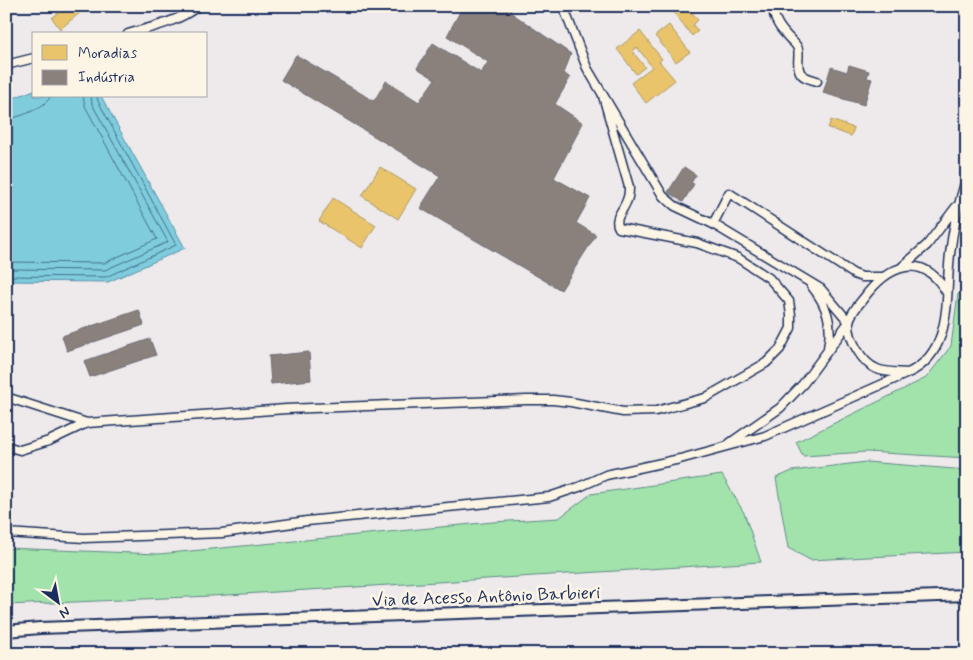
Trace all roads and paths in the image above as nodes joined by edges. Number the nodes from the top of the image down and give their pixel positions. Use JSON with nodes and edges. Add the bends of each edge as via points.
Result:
{"nodes":[{"id":1,"x":198,"y":6,"type":"edge"},
{"id":2,"x":564,"y":6,"type":"edge"},
{"id":3,"x":773,"y":6,"type":"edge"},
{"id":4,"x":135,"y":32,"type":"edge"},
{"id":5,"x":32,"y":59,"type":"edge"},
{"id":6,"x":6,"y":66,"type":"edge"},
{"id":7,"x":817,"y":81,"type":"dead end"},
{"id":8,"x":604,"y":96,"type":"junction"},
{"id":9,"x":967,"y":176,"type":"edge"},
{"id":10,"x":958,"y":205,"type":"junction"},
{"id":11,"x":713,"y":224,"type":"junction"},
{"id":12,"x":902,"y":267,"type":"junction"},
{"id":13,"x":882,"y":277,"type":"junction"},
{"id":14,"x":808,"y":282,"type":"junction"},
{"id":15,"x":947,"y":293,"type":"junction"},
{"id":16,"x":849,"y":322,"type":"junction"},
{"id":17,"x":827,"y":352,"type":"junction"},
{"id":18,"x":908,"y":373,"type":"junction"},
{"id":19,"x":6,"y":397,"type":"edge"},
{"id":20,"x":87,"y":423,"type":"junction"},
{"id":21,"x":6,"y":446,"type":"edge"},
{"id":22,"x":724,"y":447,"type":"junction"},
{"id":23,"x":6,"y":533,"type":"edge"},
{"id":24,"x":967,"y":595,"type":"edge"},
{"id":25,"x":6,"y":631,"type":"edge"}],
"edges":[{"from":1,"to":4,"type":"street","via":[[177,20]]},
{"from":2,"to":8,"type":"street","via":[[587,68]]},
{"from":3,"to":7,"type":"street","via":[[773,15],[796,45],[800,72]]},
{"from":5,"to":6,"type":"street"},
{"from":8,"to":11,"type":"street","via":[[663,196],[675,206]]},
{"from":8,"to":20,"type":"street","via":[[629,187],[617,226],[622,230],[697,243],[738,258],[768,278],[789,301],[792,315],[791,328],[780,349],[766,363],[705,398],[656,411],[623,412],[571,402],[526,400],[286,409]]},
{"from":9,"to":10,"type":"street"},
{"from":10,"to":12,"type":"street","via":[[927,245]]},
{"from":10,"to":15,"type":"street"},
{"from":11,"to":13,"type":"street","via":[[729,193],[854,274]]},
{"from":11,"to":14,"type":"street"},
{"from":12,"to":13,"type":"street"},
{"from":12,"to":15,"type":"street","via":[[917,267],[934,275]]},
{"from":13,"to":16,"type":"street","via":[[864,296]]},
{"from":14,"to":16,"type":"street","via":[[821,289]]},
{"from":14,"to":17,"type":"street","via":[[820,296],[830,318]]},
{"from":15,"to":18,"type":"street","via":[[942,336],[923,362]]},
{"from":16,"to":17,"type":"street"},
{"from":16,"to":18,"type":"street","via":[[855,346],[867,363],[884,371]]},
{"from":17,"to":22,"type":"street","via":[[780,408]]},
{"from":18,"to":22,"type":"street","via":[[766,436]]},
{"from":19,"to":20,"type":"street"},
{"from":20,"to":21,"type":"street","via":[[20,450]]},
{"from":22,"to":23,"type":"street","via":[[606,475],[549,496],[222,533],[84,538]]},
{"from":24,"to":25,"type":"main road","name":"Via de Acesso Antônio Barbieri"}]}
